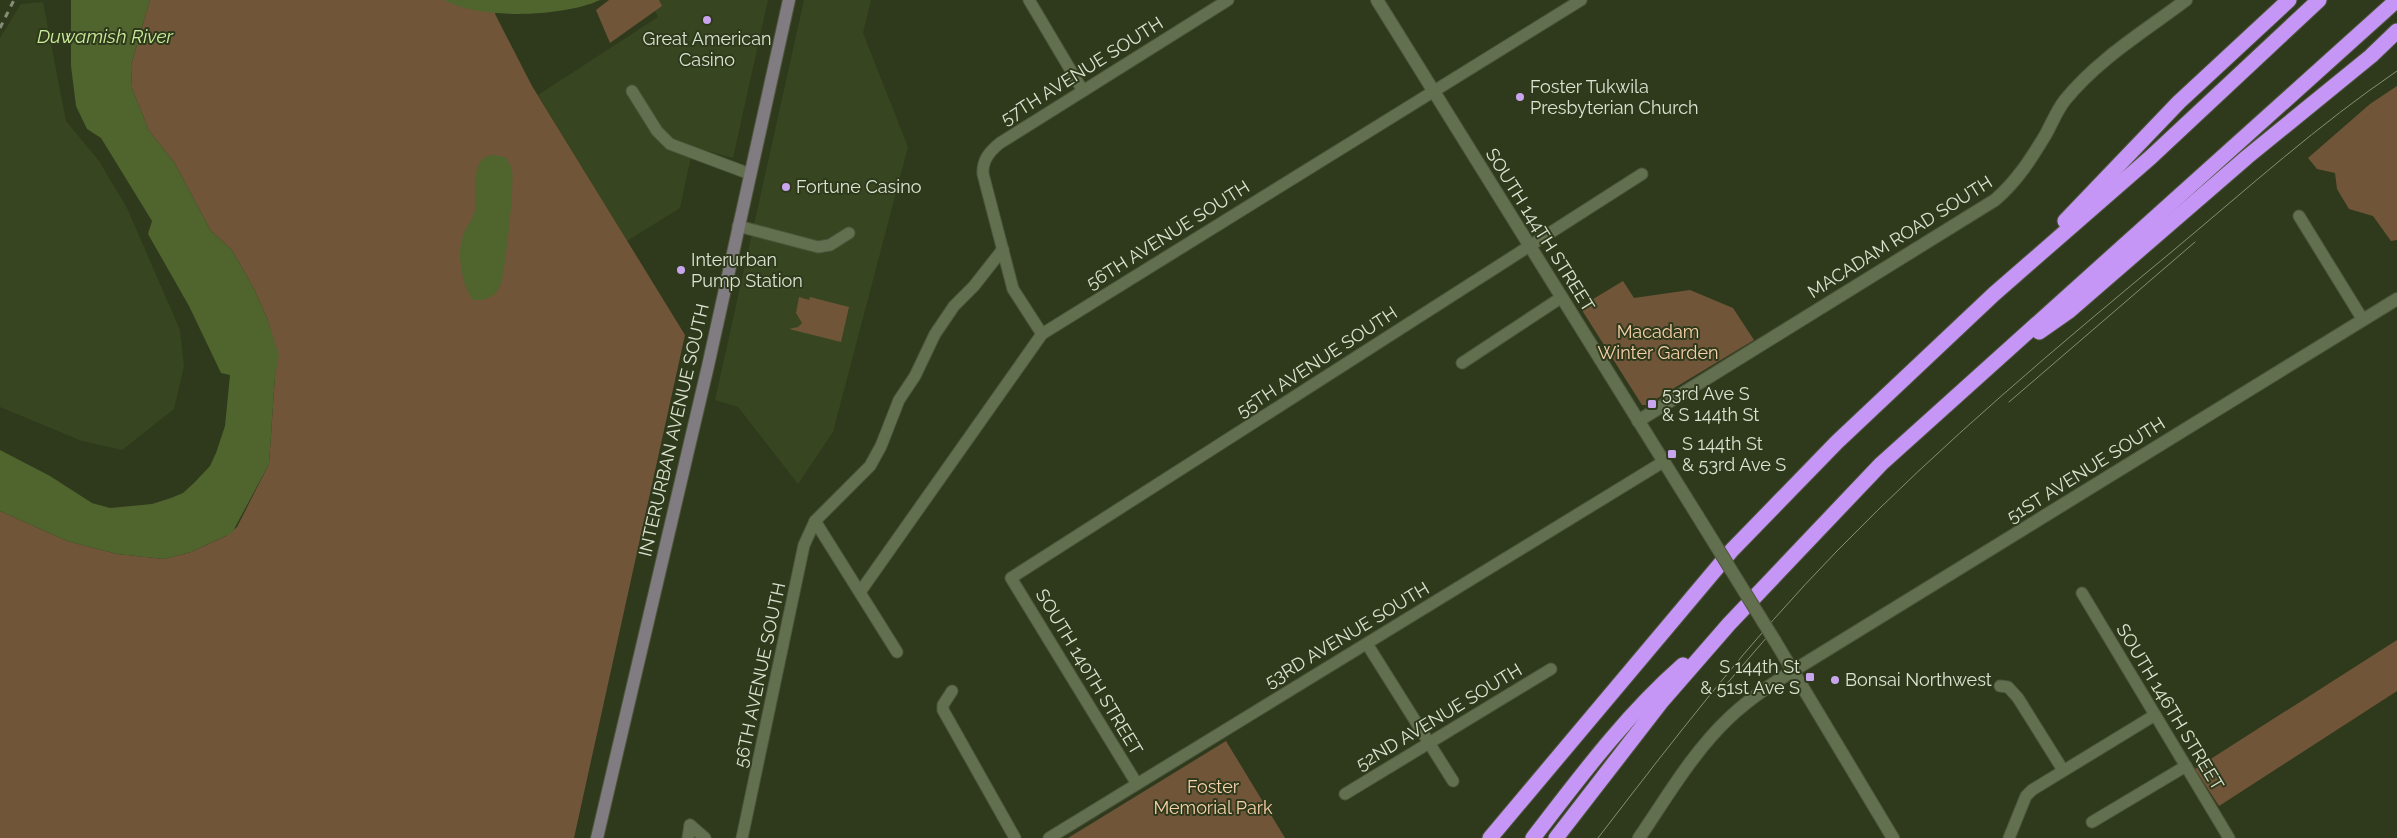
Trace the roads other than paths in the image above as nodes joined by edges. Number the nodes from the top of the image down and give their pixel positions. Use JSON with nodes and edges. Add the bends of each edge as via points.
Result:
{"nodes":[{"id":1,"x":789,"y":0,"type":"edge"},
{"id":2,"x":1029,"y":0,"type":"edge"},
{"id":3,"x":1228,"y":0,"type":"edge"},
{"id":4,"x":1377,"y":0,"type":"edge"},
{"id":5,"x":1581,"y":0,"type":"edge"},
{"id":6,"x":2186,"y":0,"type":"edge"},
{"id":7,"x":2289,"y":0,"type":"edge"},
{"id":8,"x":2319,"y":0,"type":"edge"},
{"id":9,"x":2397,"y":0,"type":"edge"},
{"id":10,"x":2397,"y":31,"type":"edge"},
{"id":11,"x":1083,"y":90,"type":"junction"},
{"id":12,"x":632,"y":91,"type":"dead end"},
{"id":13,"x":1434,"y":92,"type":"junction"},
{"id":14,"x":750,"y":174,"type":"junction"},
{"id":15,"x":1642,"y":174,"type":"dead end"},
{"id":16,"x":2299,"y":216,"type":"dead end"},
{"id":17,"x":738,"y":226,"type":"junction"},
{"id":18,"x":849,"y":233,"type":"dead end"},
{"id":19,"x":1529,"y":247,"type":"junction"},
{"id":20,"x":1003,"y":249,"type":"junction"},
{"id":21,"x":1994,"y":294,"type":"junction"},
{"id":22,"x":1562,"y":297,"type":"junction"},
{"id":23,"x":2397,"y":300,"type":"edge"},
{"id":24,"x":2363,"y":320,"type":"junction"},
{"id":25,"x":1042,"y":334,"type":"junction"},
{"id":26,"x":1462,"y":363,"type":"dead end"},
{"id":27,"x":1977,"y":377,"type":"junction"},
{"id":28,"x":1638,"y":421,"type":"junction"},
{"id":29,"x":1663,"y":462,"type":"junction"},
{"id":30,"x":814,"y":521,"type":"junction"},
{"id":31,"x":1011,"y":578,"type":"joint"},
{"id":32,"x":860,"y":592,"type":"junction"},
{"id":33,"x":2082,"y":593,"type":"dead end"},
{"id":34,"x":1729,"y":624,"type":"junction"},
{"id":35,"x":1367,"y":644,"type":"junction"},
{"id":36,"x":897,"y":652,"type":"dead end"},
{"id":37,"x":1551,"y":669,"type":"dead end"},
{"id":38,"x":1793,"y":671,"type":"junction"},
{"id":39,"x":2000,"y":686,"type":"dead end"},
{"id":40,"x":952,"y":691,"type":"dead end"},
{"id":41,"x":2155,"y":715,"type":"junction"},
{"id":42,"x":1430,"y":744,"type":"junction"},
{"id":43,"x":2186,"y":766,"type":"junction"},
{"id":44,"x":2063,"y":770,"type":"junction"},
{"id":45,"x":1453,"y":782,"type":"dead end"},
{"id":46,"x":1137,"y":784,"type":"junction"},
{"id":47,"x":1345,"y":794,"type":"dead end"},
{"id":48,"x":2092,"y":822,"type":"dead end"},
{"id":49,"x":597,"y":838,"type":"edge"},
{"id":50,"x":688,"y":838,"type":"edge"},
{"id":51,"x":705,"y":838,"type":"edge"},
{"id":52,"x":742,"y":838,"type":"edge"},
{"id":53,"x":1015,"y":838,"type":"edge"},
{"id":54,"x":1049,"y":838,"type":"edge"},
{"id":55,"x":1490,"y":838,"type":"edge"},
{"id":56,"x":1533,"y":838,"type":"edge"},
{"id":57,"x":1556,"y":838,"type":"edge"},
{"id":58,"x":1639,"y":838,"type":"edge"},
{"id":59,"x":1893,"y":838,"type":"edge"},
{"id":60,"x":2009,"y":838,"type":"edge"},
{"id":61,"x":2229,"y":838,"type":"edge"}],
"edges":[{"from":1,"to":14,"type":"main road","name":"INTERURBAN AVENUE SOUTH"},
{"from":2,"to":11,"type":"street"},
{"from":3,"to":11,"type":"street","name":"57TH AVENUE SOUTH"},
{"from":4,"to":13,"type":"street","name":"SOUTH 144TH STREET"},
{"from":5,"to":13,"type":"street","name":"56TH AVENUE SOUTH"},
{"from":6,"to":28,"type":"street","name":"MACADAM ROAD SOUTH","via":[[2106,59],[2082,81],[2064,102],[2014,184],[1995,200]]},
{"from":7,"to":21,"type":"highway","via":[[2179,102]]},
{"from":8,"to":21,"type":"highway","via":[[2151,157]]},
{"from":9,"to":27,"type":"highway"},
{"from":10,"to":27,"type":"highway","via":[[2069,311]]},
{"from":11,"to":20,"type":"street","name":"57TH AVENUE SOUTH","via":[[1000,143],[985,160],[983,174]]},
{"from":12,"to":14,"type":"street","via":[[657,131],[670,144]]},
{"from":13,"to":19,"type":"street","name":"SOUTH 144TH STREET"},
{"from":13,"to":25,"type":"street","name":"56TH AVENUE SOUTH"},
{"from":14,"to":17,"type":"main road","name":"INTERURBAN AVENUE SOUTH"},
{"from":15,"to":19,"type":"street","name":"55TH AVENUE SOUTH"},
{"from":16,"to":24,"type":"street"},
{"from":17,"to":18,"type":"street","via":[[818,247],[830,245]]},
{"from":17,"to":49,"type":"main road","name":"INTERURBAN AVENUE SOUTH"},
{"from":19,"to":22,"type":"street","name":"SOUTH 144TH STREET"},
{"from":19,"to":31,"type":"street","name":"55TH AVENUE SOUTH"},
{"from":20,"to":25,"type":"street","via":[[1013,289]]},
{"from":20,"to":30,"type":"street","via":[[954,306],[935,334],[915,376],[899,400],[870,466]]},
{"from":21,"to":55,"type":"highway","via":[[1837,442],[1732,550]]},
{"from":22,"to":26,"type":"street"},
{"from":22,"to":28,"type":"street","name":"SOUTH 144TH STREET"},
{"from":23,"to":24,"type":"street","name":"51ST AVENUE SOUTH"},
{"from":24,"to":38,"type":"street","name":"51ST AVENUE SOUTH"},
{"from":25,"to":32,"type":"street","name":"56TH AVENUE SOUTH"},
{"from":27,"to":34,"type":"highway","via":[[1881,464]]},
{"from":28,"to":29,"type":"street","name":"SOUTH 144TH STREET"},
{"from":29,"to":35,"type":"street","name":"53RD AVENUE SOUTH"},
{"from":29,"to":38,"type":"street","name":"SOUTH 144TH STREET","bridge":true},
{"from":30,"to":32,"type":"street"},
{"from":30,"to":52,"type":"street","name":"56TH AVENUE SOUTH","via":[[804,545]]},
{"from":31,"to":46,"type":"street","name":"SOUTH 140TH STREET"},
{"from":32,"to":36,"type":"street"},
{"from":33,"to":41,"type":"street","name":"SOUTH 146TH STREET"},
{"from":34,"to":56,"type":"highway","via":[[1652,692],[1615,732]]},
{"from":34,"to":57,"type":"highway","via":[[1662,701]]},
{"from":35,"to":42,"type":"street"},
{"from":35,"to":46,"type":"street","name":"53RD AVENUE SOUTH"},
{"from":37,"to":42,"type":"street","name":"52ND AVENUE SOUTH"},
{"from":38,"to":58,"type":"street","via":[[1729,717],[1680,778]]},
{"from":38,"to":59,"type":"street","name":"SOUTH 144TH STREET"},
{"from":39,"to":44,"type":"street","via":[[2008,687],[2018,698]]},
{"from":40,"to":53,"type":"street","via":[[943,710]]},
{"from":41,"to":43,"type":"street","name":"SOUTH 146TH STREET"},
{"from":41,"to":44,"type":"street"},
{"from":42,"to":45,"type":"street"},
{"from":42,"to":47,"type":"street","name":"52ND AVENUE SOUTH"},
{"from":43,"to":48,"type":"street"},
{"from":43,"to":61,"type":"street","name":"SOUTH 146TH STREET"},
{"from":44,"to":60,"type":"street","via":[[2026,796]]},
{"from":46,"to":54,"type":"street","name":"53RD AVENUE SOUTH"},
{"from":50,"to":51,"type":"street","via":[[690,825]]}]}
